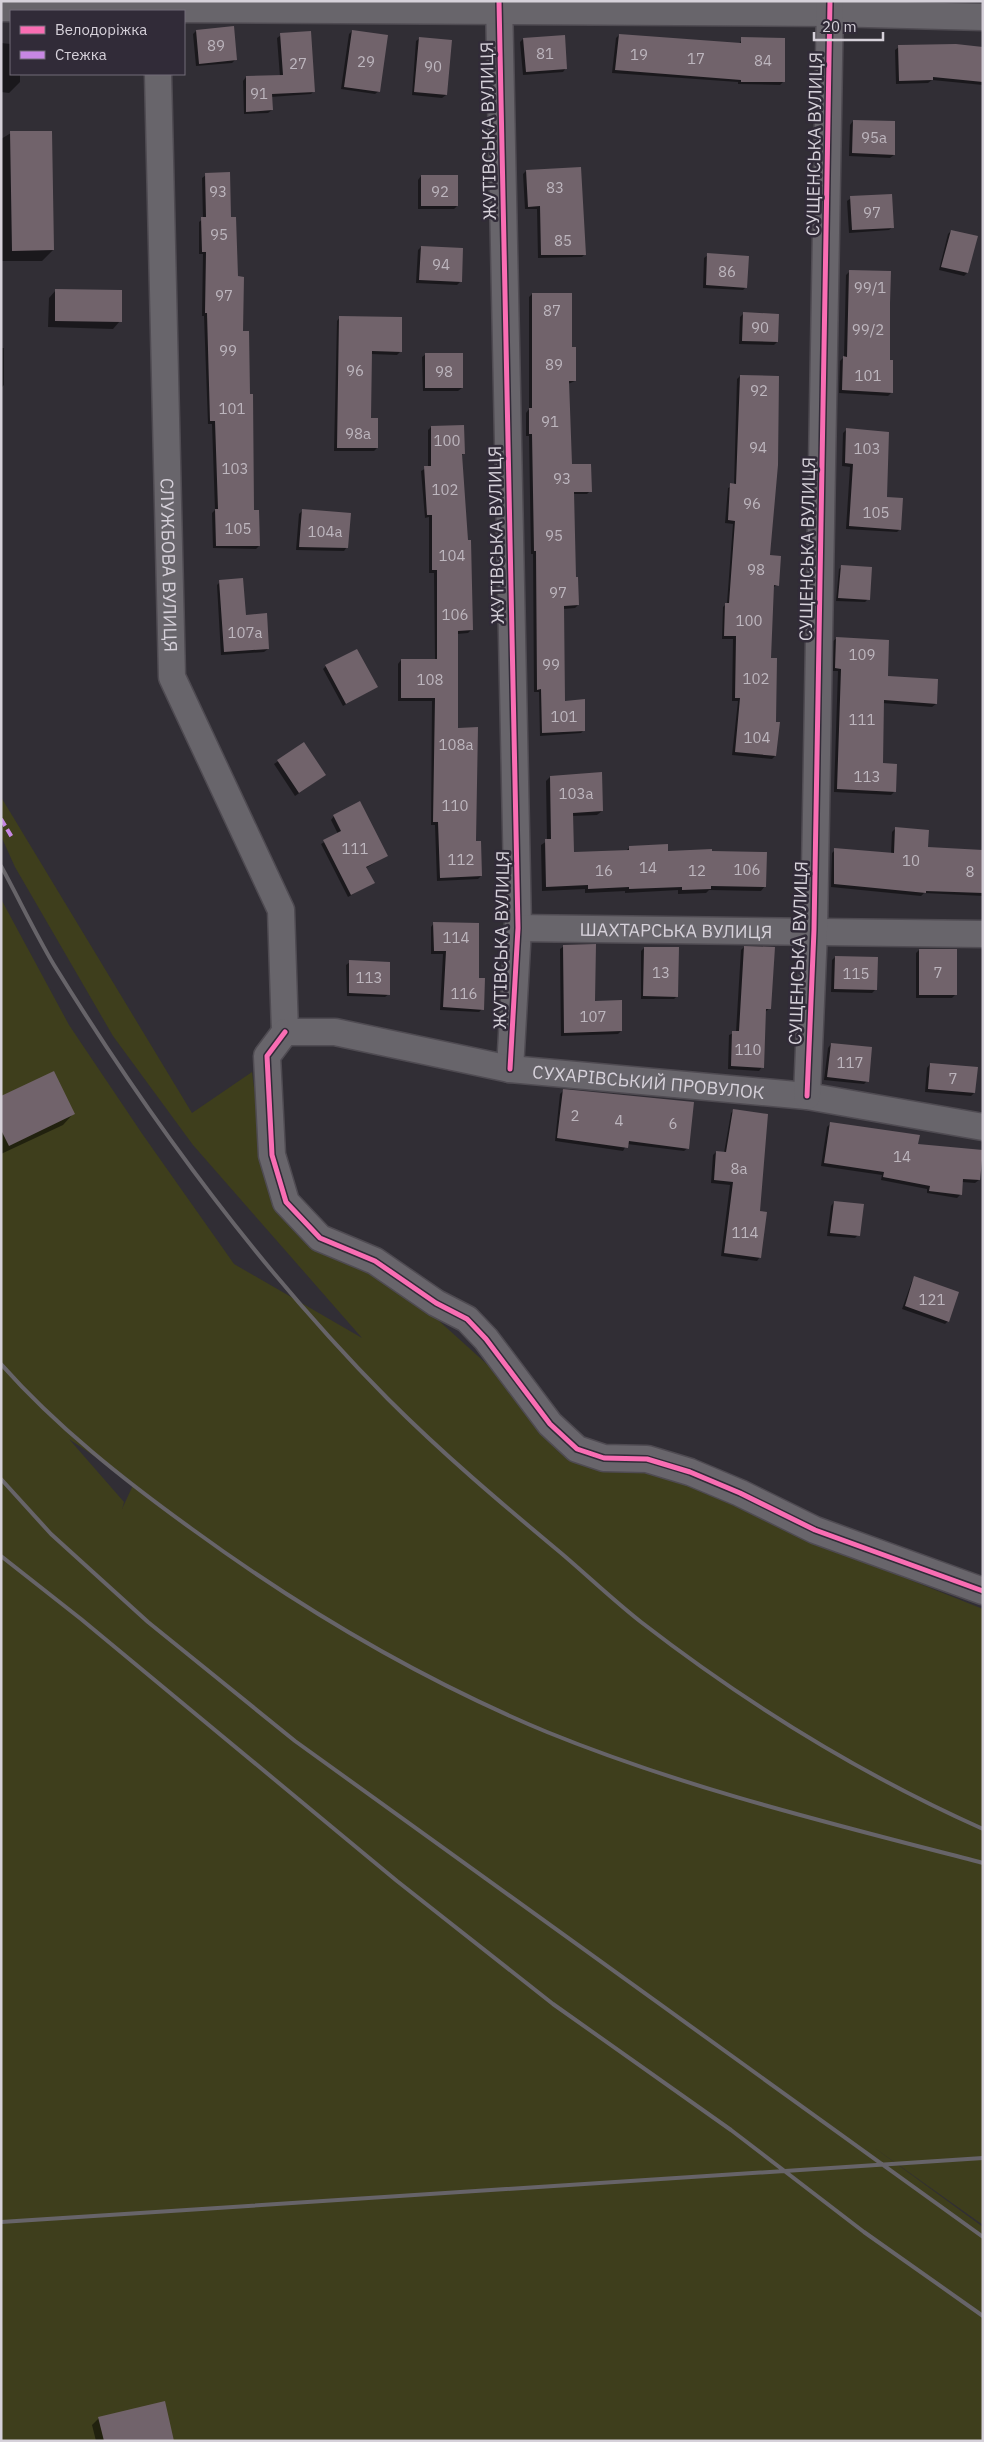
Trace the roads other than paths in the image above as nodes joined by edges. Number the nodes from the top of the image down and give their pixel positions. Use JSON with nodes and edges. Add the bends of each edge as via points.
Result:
{"nodes":[{"id":1,"x":499,"y":6,"type":"edge"},
{"id":2,"x":157,"y":7,"type":"edge"},
{"id":3,"x":830,"y":7,"type":"edge"},
{"id":4,"x":1,"y":8,"type":"edge"},
{"id":5,"x":983,"y":17,"type":"edge"},
{"id":6,"x":158,"y":75,"type":"edge"},
{"id":7,"x":518,"y":928,"type":"junction"},
{"id":8,"x":814,"y":930,"type":"junction"},
{"id":9,"x":983,"y":934,"type":"edge"},
{"id":10,"x":285,"y":1032,"type":"junction"},
{"id":11,"x":510,"y":1069,"type":"junction"},
{"id":12,"x":807,"y":1096,"type":"junction"},
{"id":13,"x":983,"y":1126,"type":"edge"},
{"id":14,"x":983,"y":1591,"type":"edge"}],
"edges":[{"from":1,"to":2,"type":"street"},
{"from":1,"to":3,"type":"street"},
{"from":1,"to":7,"type":"street","name":"ЖУТІВСЬКА ВУЛИЦЯ"},
{"from":2,"to":4,"type":"street"},
{"from":3,"to":5,"type":"street"},
{"from":3,"to":8,"type":"street","name":"СУЩЕНСЬКА ВУЛИЦЯ"},
{"from":6,"to":10,"type":"street","name":"СЛУЖБОВА ВУЛИЦЯ","via":[[172,677],[281,910]]},
{"from":7,"to":8,"type":"street","name":"ШАХТАРСЬКА ВУЛИЦЯ"},
{"from":7,"to":11,"type":"street","name":"ЖУТІВСЬКА ВУЛИЦЯ"},
{"from":8,"to":9,"type":"street","name":"ШАХТАРСЬКА ВУЛИЦЯ"},
{"from":8,"to":12,"type":"street","name":"СУЩЕНСЬКА ВУЛИЦЯ"},
{"from":10,"to":11,"type":"street","name":"СУХАРІВСЬКИЙ ПРОВУЛОК","via":[[335,1032]]},
{"from":10,"to":14,"type":"street","via":[[267,1056],[272,1156],[286,1202],[320,1238],[375,1261],[436,1303],[467,1319],[486,1339],[550,1424],[578,1449],[604,1458],[647,1459],[690,1472],[815,1530]]},
{"from":11,"to":12,"type":"street","name":"СУХАРІВСЬКИЙ ПРОВУЛОК"},
{"from":12,"to":13,"type":"street","name":"СУХАРІВСЬКИЙ ПРОВУЛОК"}]}
